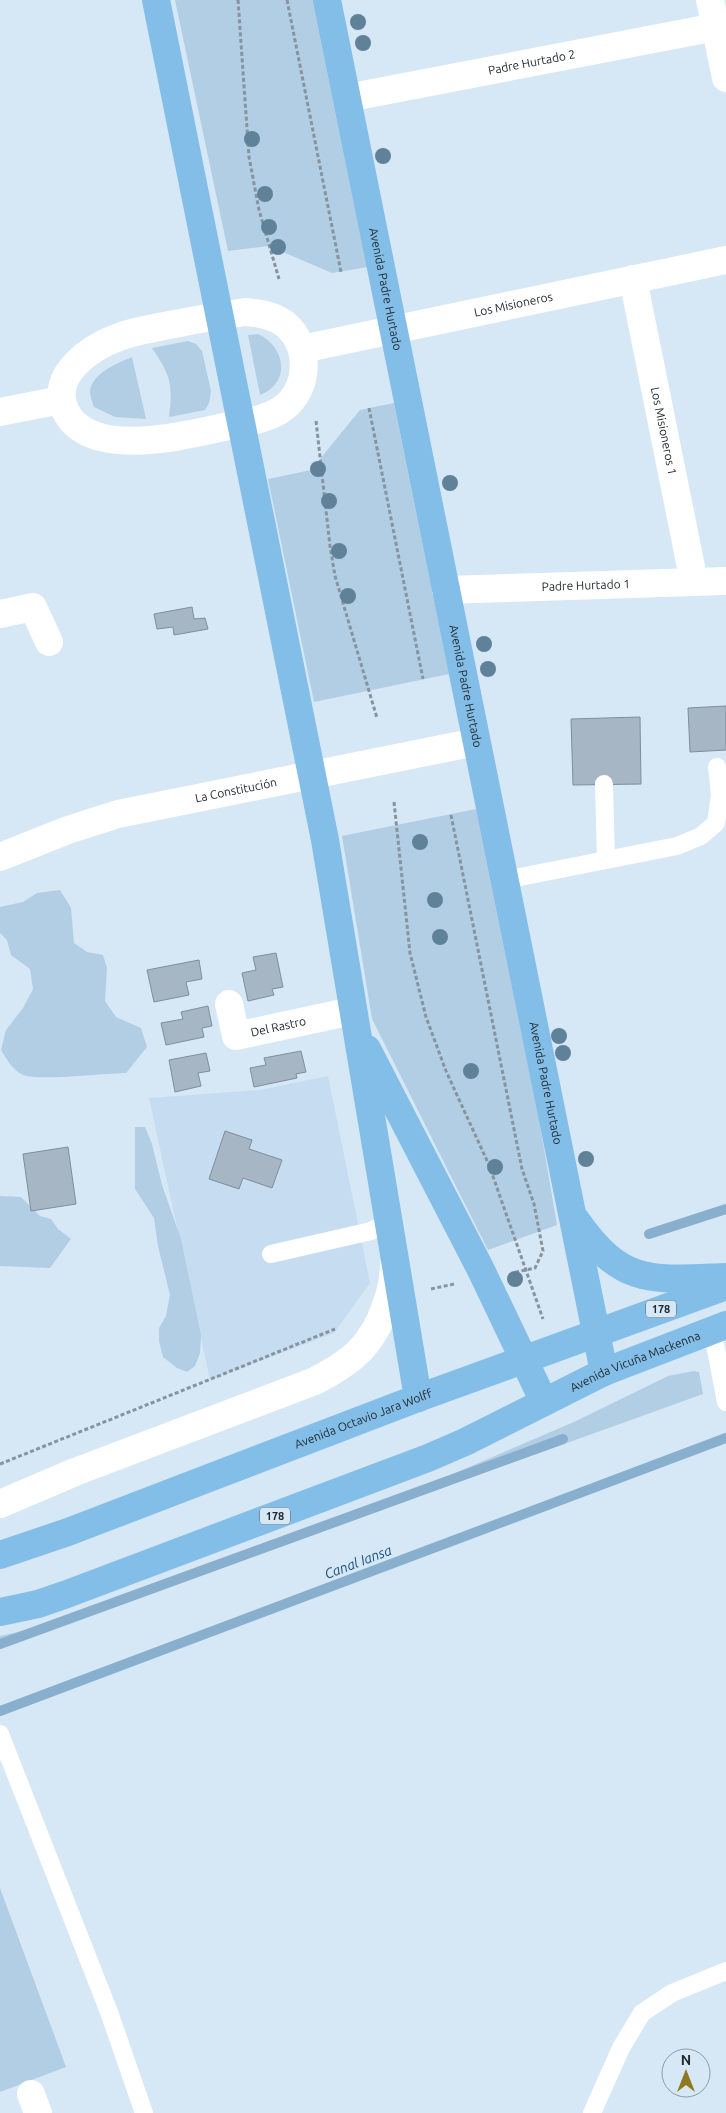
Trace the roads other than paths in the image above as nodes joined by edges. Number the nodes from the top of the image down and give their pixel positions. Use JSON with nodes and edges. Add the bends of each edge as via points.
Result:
{"nodes":[{"id":1,"x":156,"y":0,"type":"edge"},
{"id":2,"x":327,"y":0,"type":"edge"},
{"id":3,"x":710,"y":0,"type":"edge"},
{"id":4,"x":716,"y":27,"type":"junction"},
{"id":5,"x":726,"y":78,"type":"edge"},
{"id":6,"x":347,"y":98,"type":"junction"},
{"id":7,"x":726,"y":260,"type":"edge"},
{"id":8,"x":633,"y":279,"type":"junction"},
{"id":9,"x":220,"y":316,"type":"junction"},
{"id":10,"x":394,"y":329,"type":"junction"},
{"id":11,"x":302,"y":349,"type":"junction"},
{"id":12,"x":61,"y":400,"type":"junction"},
{"id":13,"x":0,"y":412,"type":"edge"},
{"id":14,"x":241,"y":423,"type":"junction"},
{"id":15,"x":726,"y":581,"type":"edge"},
{"id":16,"x":694,"y":582,"type":"junction"},
{"id":17,"x":446,"y":590,"type":"junction"},
{"id":18,"x":0,"y":614,"type":"edge"},
{"id":19,"x":49,"y":642,"type":"dead end"},
{"id":20,"x":476,"y":742,"type":"junction"},
{"id":21,"x":717,"y":767,"type":"dead end"},
{"id":22,"x":312,"y":775,"type":"junction"},
{"id":23,"x":604,"y":784,"type":"dead end"},
{"id":24,"x":0,"y":857,"type":"edge"},
{"id":25,"x":606,"y":860,"type":"junction"},
{"id":26,"x":505,"y":880,"type":"junction"},
{"id":27,"x":229,"y":1004,"type":"dead end"},
{"id":28,"x":354,"y":1018,"type":"junction"},
{"id":29,"x":572,"y":1214,"type":"junction"},
{"id":30,"x":388,"y":1223,"type":"junction"},
{"id":31,"x":393,"y":1252,"type":"junction"},
{"id":32,"x":271,"y":1254,"type":"dead end"},
{"id":33,"x":726,"y":1276,"type":"edge"},
{"id":34,"x":726,"y":1286,"type":"edge"},
{"id":35,"x":719,"y":1327,"type":"edge"},
{"id":36,"x":596,"y":1334,"type":"junction"},
{"id":37,"x":524,"y":1361,"type":"junction"},
{"id":38,"x":604,"y":1372,"type":"junction"},
{"id":39,"x":418,"y":1398,"type":"junction"},
{"id":40,"x":544,"y":1402,"type":"junction"},
{"id":41,"x":726,"y":1402,"type":"edge"},
{"id":42,"x":0,"y":1504,"type":"edge"},
{"id":43,"x":0,"y":1555,"type":"edge"},
{"id":44,"x":0,"y":1612,"type":"edge"},
{"id":45,"x":0,"y":1734,"type":"edge"},
{"id":46,"x":726,"y":1971,"type":"edge"},
{"id":47,"x":144,"y":2113,"type":"edge"},
{"id":48,"x":592,"y":2113,"type":"edge"}],
"edges":[{"from":1,"to":9,"type":"main road"},
{"from":2,"to":6,"type":"main road","name":"Avenida Padre Hurtado"},
{"from":3,"to":4,"type":"street"},
{"from":4,"to":5,"type":"street"},
{"from":4,"to":6,"type":"street","name":"Padre Hurtado 2"},
{"from":6,"to":10,"type":"main road","name":"Avenida Padre Hurtado"},
{"from":7,"to":8,"type":"street","name":"Los Misioneros"},
{"from":8,"to":10,"type":"street","name":"Los Misioneros"},
{"from":8,"to":16,"type":"street","name":"Los Misioneros 1"},
{"from":9,"to":11,"type":"street","via":[[245,312],[273,317],[284,323]]},
{"from":9,"to":12,"type":"street","via":[[133,333],[105,343],[71,369],[63,384]]},
{"from":9,"to":14,"type":"main road"},
{"from":10,"to":11,"type":"street","name":"Los Misioneros"},
{"from":10,"to":17,"type":"main road","name":"Avenida Padre Hurtado"},
{"from":11,"to":14,"type":"street","via":[[304,375],[292,400],[281,410]]},
{"from":12,"to":13,"type":"street"},
{"from":12,"to":14,"type":"street","via":[[74,422],[87,431],[122,441],[159,440]]},
{"from":14,"to":22,"type":"main road"},
{"from":15,"to":16,"type":"street","name":"Padre Hurtado 1"},
{"from":16,"to":17,"type":"street","name":"Padre Hurtado 1"},
{"from":17,"to":20,"type":"main road","name":"Avenida Padre Hurtado"},
{"from":18,"to":19,"type":"street","via":[[33,607]]},
{"from":20,"to":22,"type":"street","name":"La Constitución"},
{"from":20,"to":26,"type":"main road","name":"Avenida Padre Hurtado"},
{"from":21,"to":25,"type":"lane","via":[[720,795],[716,823],[701,836],[677,846]]},
{"from":22,"to":24,"type":"street","name":"La Constitución","via":[[118,814]]},
{"from":22,"to":28,"type":"main road"},
{"from":23,"to":25,"type":"lane"},
{"from":25,"to":26,"type":"lane"},
{"from":26,"to":29,"type":"main road","name":"Avenida Padre Hurtado"},
{"from":27,"to":28,"type":"street","name":"Del Rastro","via":[[236,1036]]},
{"from":28,"to":30,"type":"main road"},
{"from":28,"to":37,"type":"main road"},
{"from":29,"to":33,"type":"main road","via":[[602,1253],[631,1272],[661,1278]]},
{"from":29,"to":36,"type":"main road","name":"Avenida Padre Hurtado"},
{"from":30,"to":31,"type":"main road"},
{"from":30,"to":32,"type":"lane","via":[[371,1232]]},
{"from":31,"to":39,"type":"main road"},
{"from":31,"to":42,"type":"street","via":[[393,1280],[382,1319],[363,1348],[338,1370]]},
{"from":34,"to":36,"type":"main road","name":"Avenida Octavio Jara Wolff","number":"178"},
{"from":35,"to":38,"type":"main road","name":"Avenida Vicuña Mackenna","number":"178"},
{"from":35,"to":41,"type":"lane"},
{"from":36,"to":37,"type":"main road","name":"Avenida Octavio Jara Wolff","number":"178"},
{"from":36,"to":38,"type":"main road","name":"Avenida Padre Hurtado"},
{"from":37,"to":39,"type":"main road","name":"Avenida Octavio Jara Wolff","number":"178"},
{"from":37,"to":40,"type":"main road"},
{"from":38,"to":40,"type":"main road","name":"Avenida Vicuña Mackenna","number":"178"},
{"from":39,"to":43,"type":"main road","name":"Avenida Octavio Jara Wolff","number":"178"},
{"from":40,"to":44,"type":"main road","number":"178","via":[[428,1458],[67,1594]]},
{"from":45,"to":47,"type":"lane","via":[[109,2012]]},
{"from":46,"to":48,"type":"lane","via":[[672,1993],[642,2013],[621,2048]]}]}
